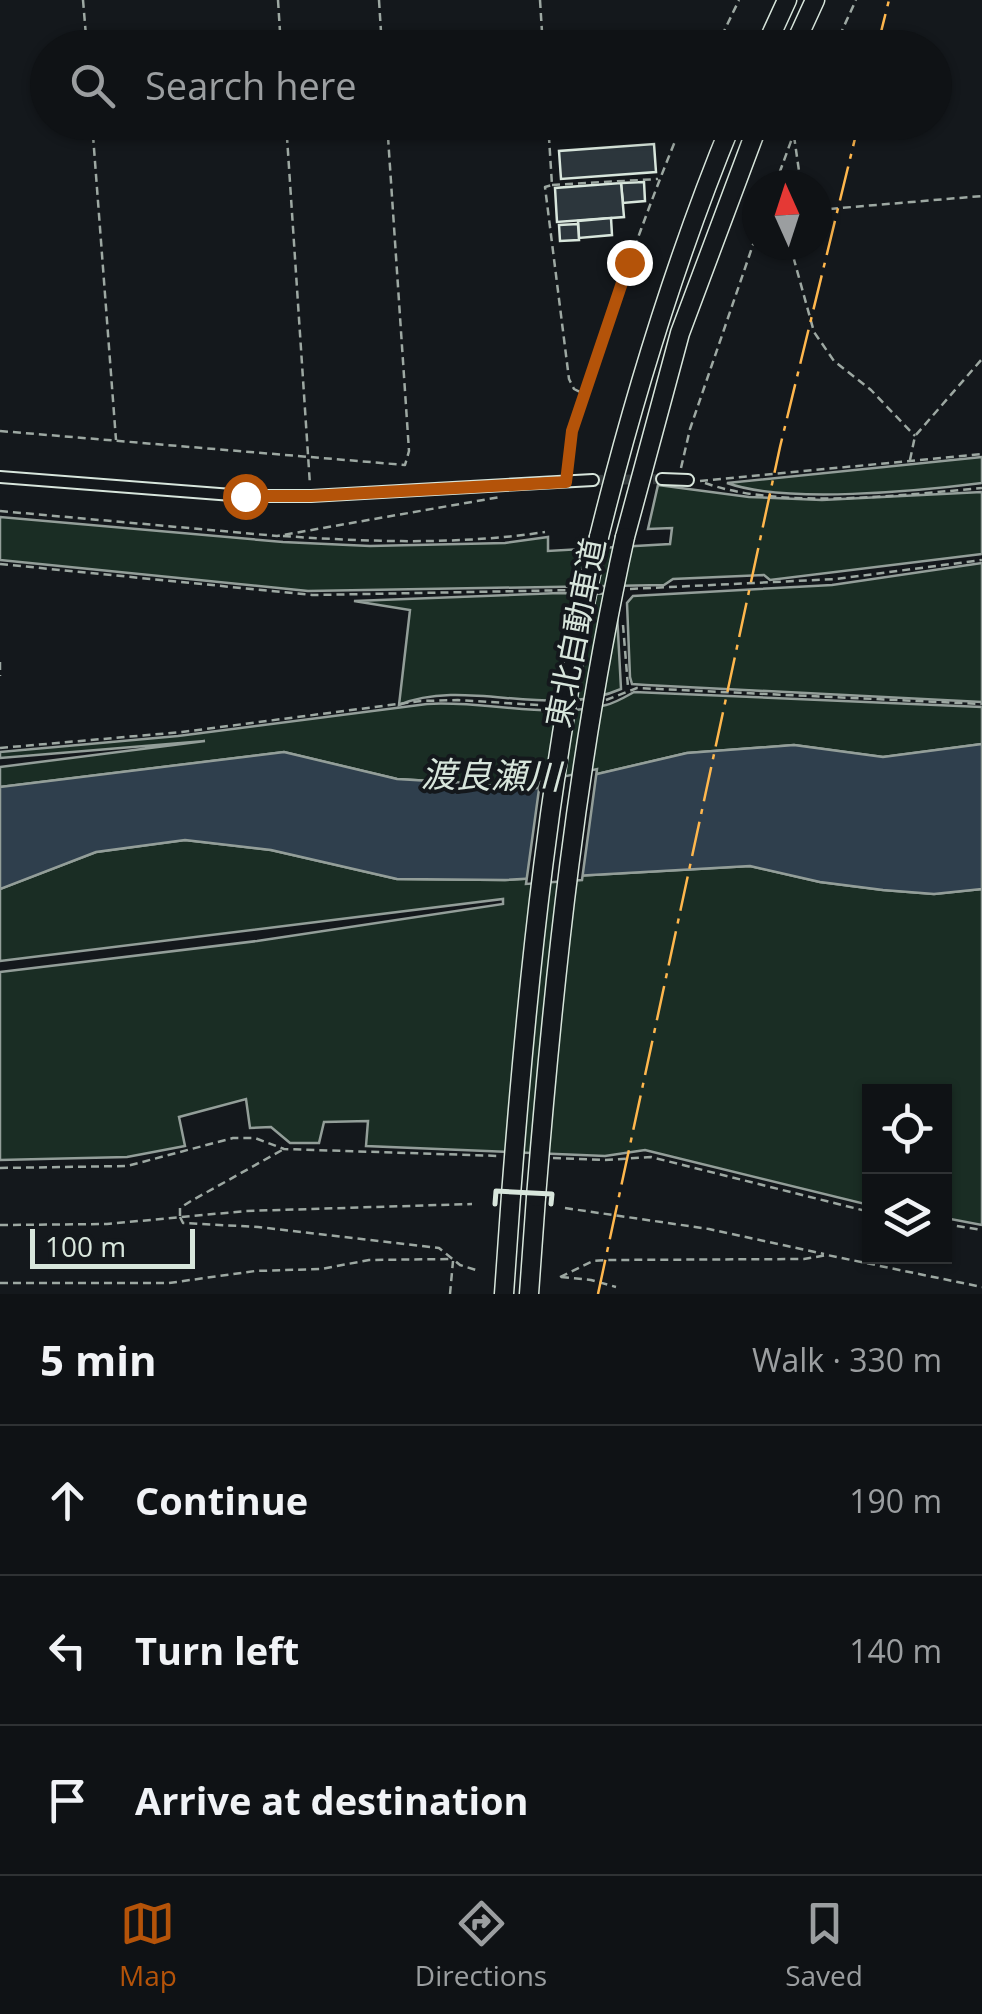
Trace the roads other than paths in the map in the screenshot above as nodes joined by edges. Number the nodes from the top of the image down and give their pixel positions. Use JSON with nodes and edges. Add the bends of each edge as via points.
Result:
{"nodes":[{"id":1,"x":787,"y":0,"type":"edge"},
{"id":2,"x":815,"y":0,"type":"edge"},
{"id":3,"x":773,"y":30,"type":"edge"},
{"id":4,"x":801,"y":30,"type":"edge"},
{"id":5,"x":725,"y":140,"type":"edge"},
{"id":6,"x":752,"y":140,"type":"edge"},
{"id":7,"x":0,"y":476,"type":"edge"},
{"id":8,"x":662,"y":479,"type":"tunnel mouth"},
{"id":9,"x":593,"y":480,"type":"tunnel mouth"},
{"id":10,"x":683,"y":480,"type":"road end"},
{"id":11,"x":504,"y":1294,"type":"edge"},
{"id":12,"x":529,"y":1294,"type":"edge"}],
"edges":[{"from":1,"to":3,"type":"highway"},
{"from":2,"to":4,"type":"highway"},
{"from":5,"to":11,"type":"highway","name":"東北自動車道","bridge":true,"via":[[656,327],[598,537],[562,724],[524,1022]]},
{"from":6,"to":12,"type":"highway","name":"東北自動車道","bridge":true,"via":[[680,333],[625,537],[587,726],[550,1022]]},
{"from":7,"to":9,"type":"street","via":[[245,496]]},
{"from":8,"to":10,"type":"street"}]}
